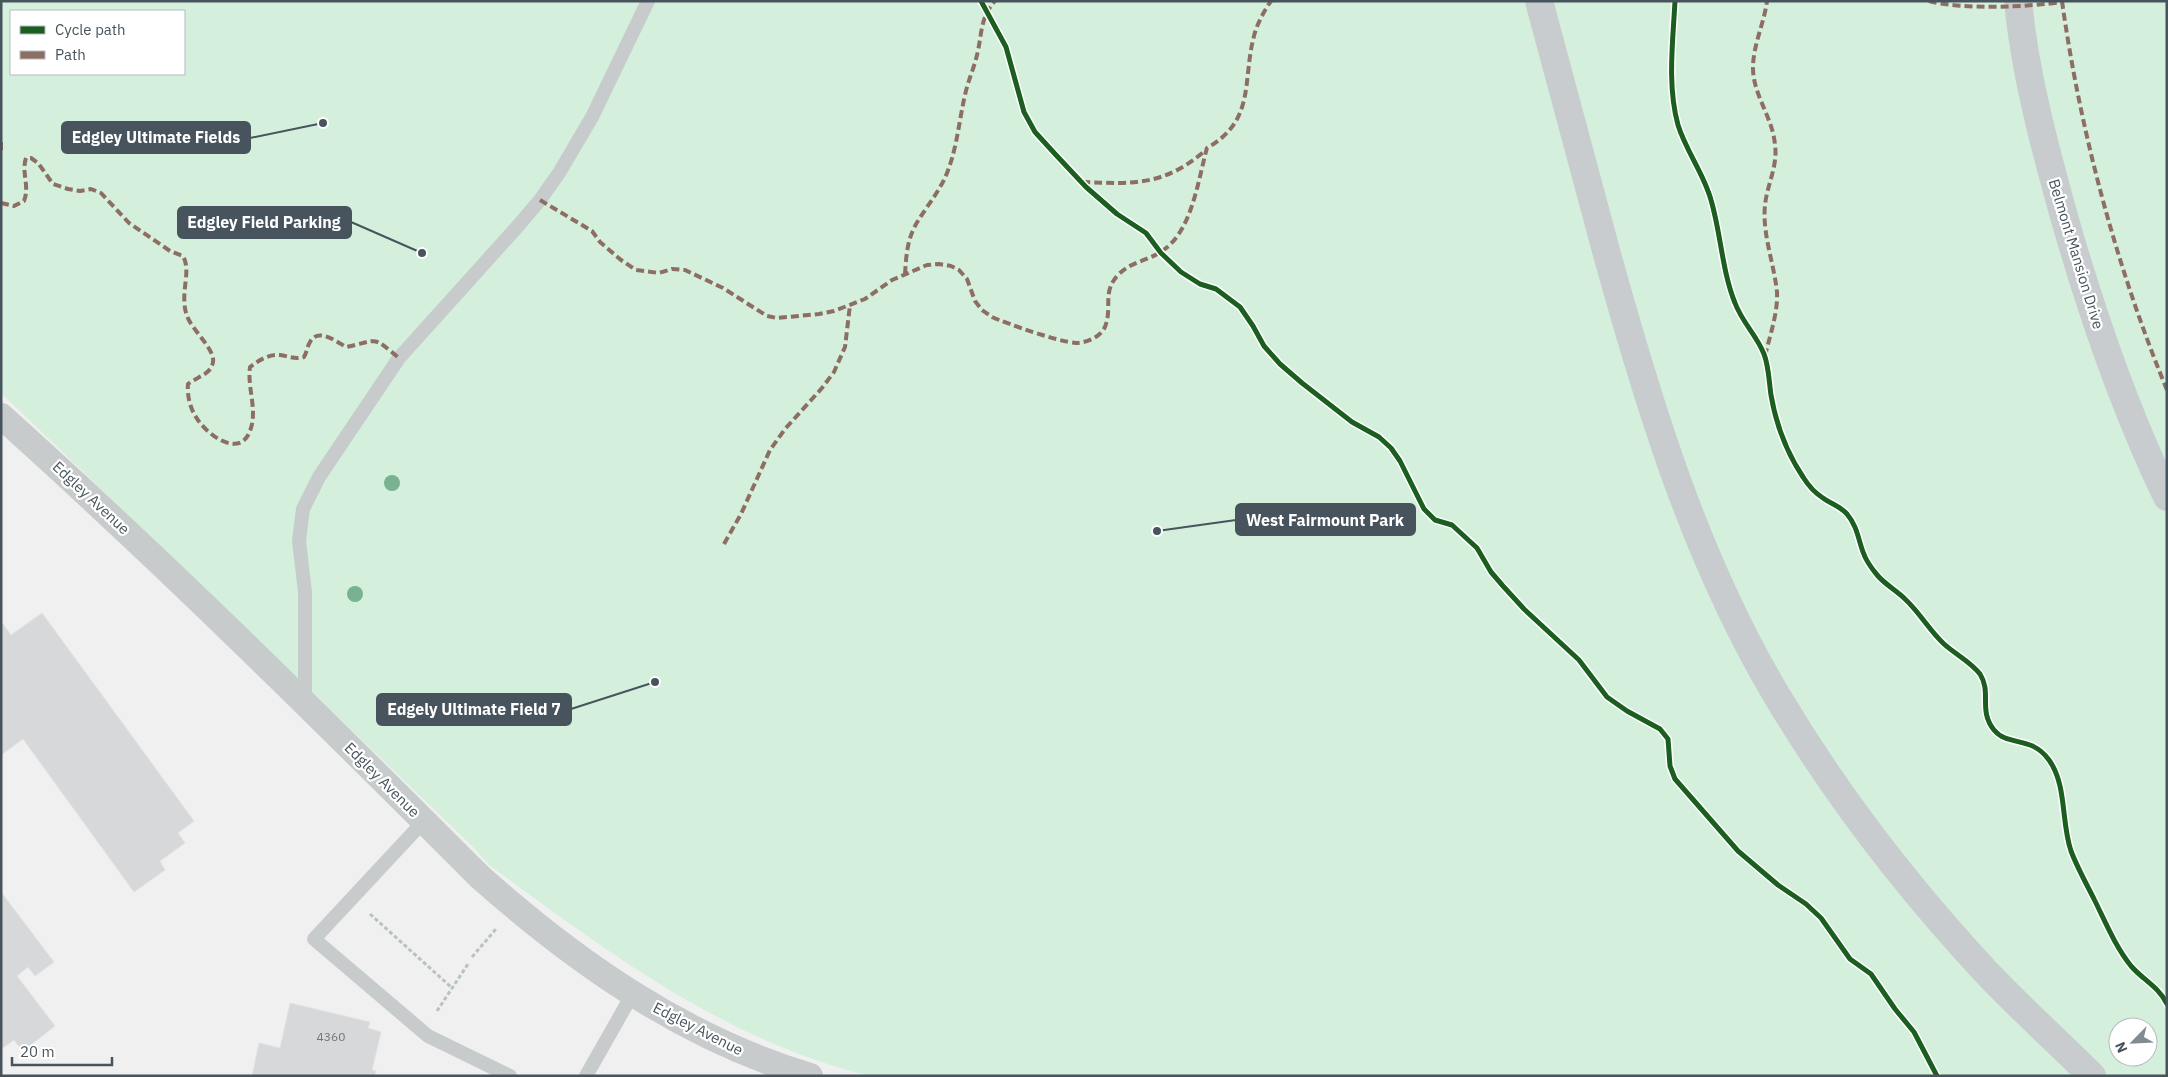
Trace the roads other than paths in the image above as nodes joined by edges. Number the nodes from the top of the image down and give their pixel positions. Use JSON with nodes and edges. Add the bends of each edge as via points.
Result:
{"nodes":[{"id":1,"x":648,"y":1,"type":"edge"},
{"id":2,"x":1539,"y":1,"type":"edge"},
{"id":3,"x":2018,"y":1,"type":"edge"},
{"id":4,"x":1,"y":416,"type":"edge"},
{"id":5,"x":2167,"y":497,"type":"edge"},
{"id":6,"x":305,"y":703,"type":"junction"},
{"id":7,"x":424,"y":821,"type":"junction"},
{"id":8,"x":632,"y":995,"type":"junction"},
{"id":9,"x":510,"y":1076,"type":"edge"},
{"id":10,"x":586,"y":1076,"type":"edge"},
{"id":11,"x":810,"y":1076,"type":"edge"},
{"id":12,"x":2092,"y":1076,"type":"edge"}],
"edges":[{"from":1,"to":6,"type":"lane","via":[[592,117],[559,173],[517,227],[399,358],[319,477],[303,509],[299,541],[305,592]]},
{"from":2,"to":12,"type":"street","via":[[1629,332],[1668,458],[1690,516],[1746,637],[1815,757],[1894,866],[1987,973]]},
{"from":3,"to":5,"type":"street","name":"Belmont Mansion Drive","via":[[2036,109],[2076,258],[2127,407]]},
{"from":4,"to":6,"type":"street","name":"Edgley Avenue","via":[[106,511]]},
{"from":6,"to":7,"type":"street","name":"Edgley Avenue"},
{"from":7,"to":8,"type":"street","name":"Edgley Avenue","via":[[514,907]]},
{"from":7,"to":9,"type":"lane","via":[[314,939],[428,1036]]},
{"from":8,"to":10,"type":"lane"},
{"from":8,"to":11,"type":"street","name":"Edgley Avenue","via":[[732,1048]]}]}
